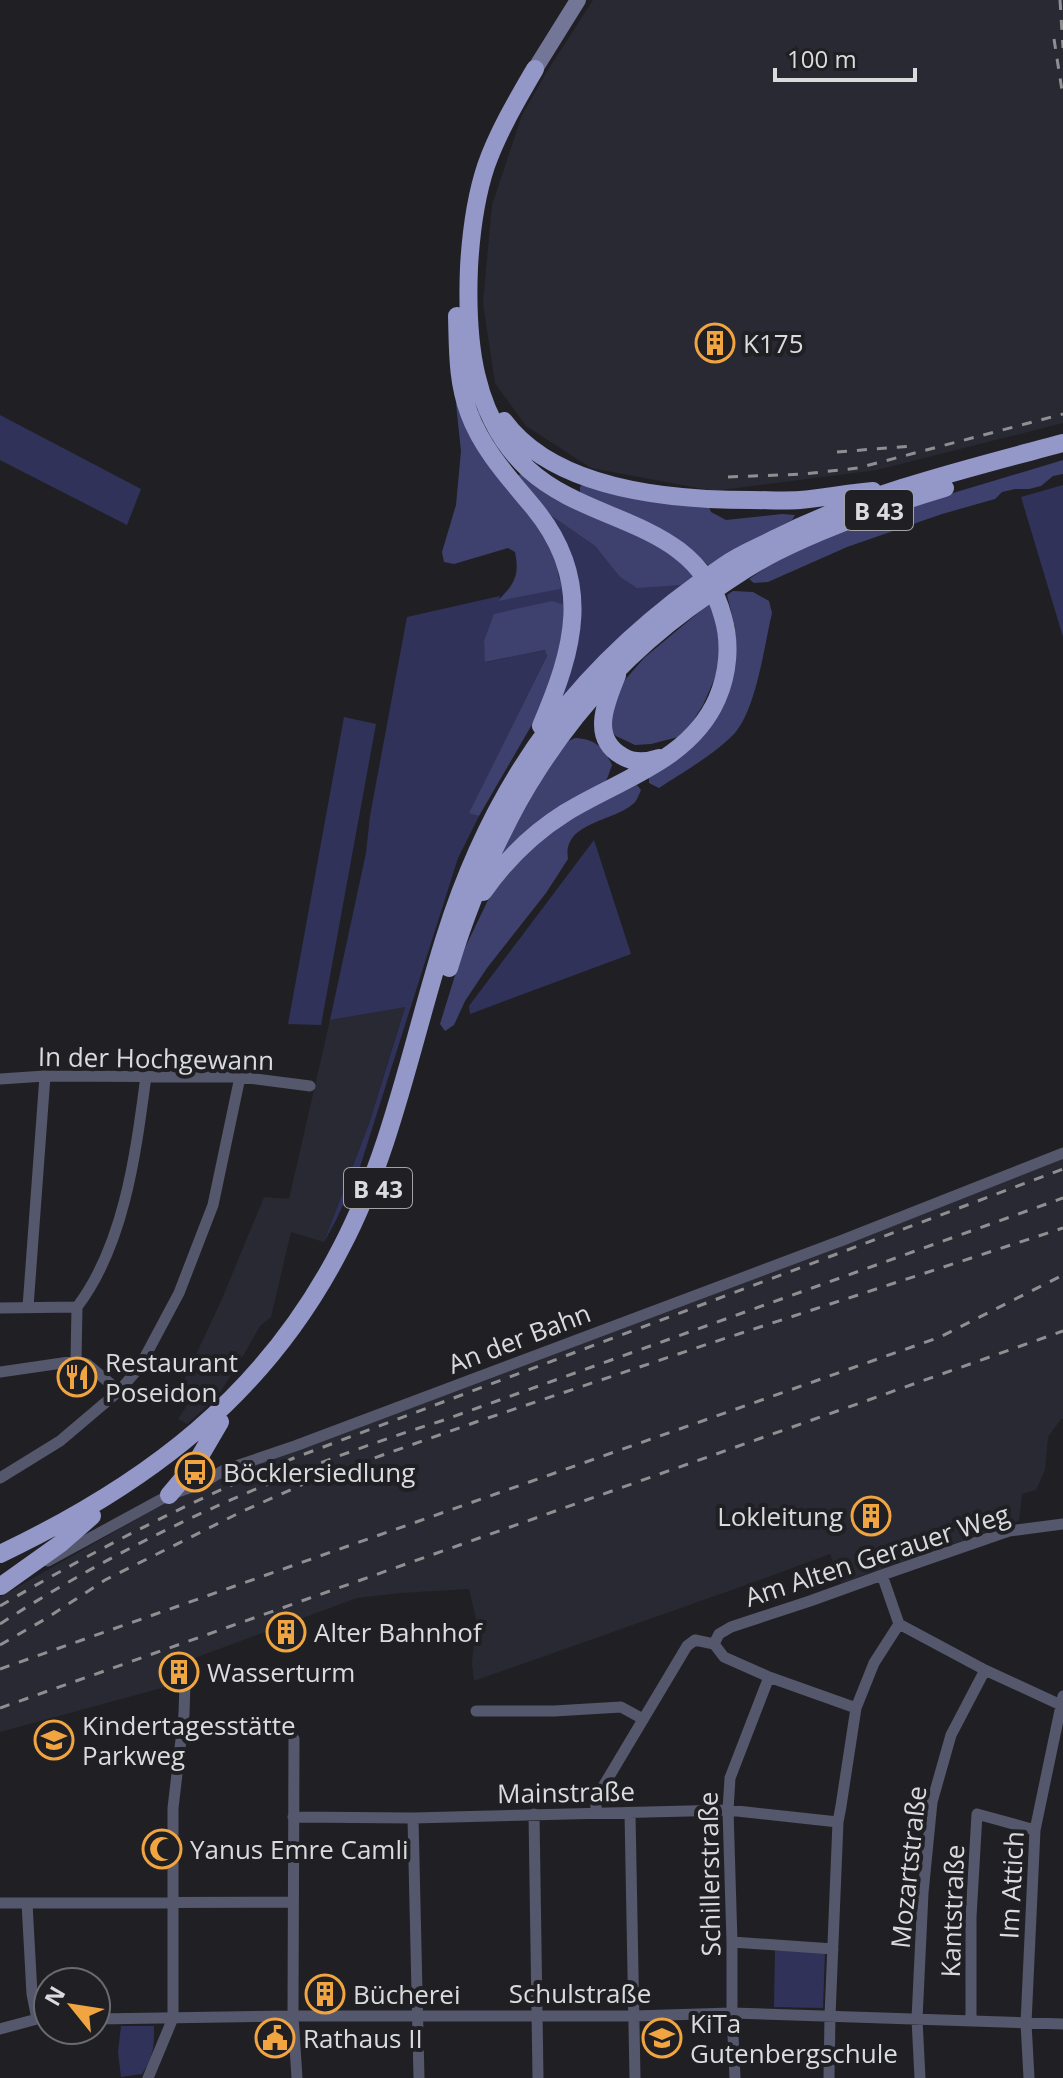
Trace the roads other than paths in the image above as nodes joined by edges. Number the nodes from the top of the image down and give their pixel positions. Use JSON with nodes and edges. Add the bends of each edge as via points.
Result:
{"nodes":[{"id":1,"x":578,"y":0,"type":"edge"},
{"id":2,"x":530,"y":66,"type":"joint"},
{"id":3,"x":471,"y":227,"type":"junction"},
{"id":4,"x":476,"y":375,"type":"junction"},
{"id":5,"x":1063,"y":443,"type":"edge"},
{"id":6,"x":1063,"y":454,"type":"edge"},
{"id":7,"x":899,"y":488,"type":"junction"},
{"id":8,"x":621,"y":666,"type":"junction"},
{"id":9,"x":673,"y":753,"type":"junction"},
{"id":10,"x":527,"y":758,"type":"junction"},
{"id":11,"x":465,"y":918,"type":"junction"},
{"id":12,"x":45,"y":1076,"type":"junction"},
{"id":13,"x":146,"y":1076,"type":"junction"},
{"id":14,"x":240,"y":1077,"type":"junction"},
{"id":15,"x":0,"y":1079,"type":"edge"},
{"id":16,"x":310,"y":1086,"type":"dead end"},
{"id":17,"x":1063,"y":1153,"type":"edge"},
{"id":18,"x":28,"y":1307,"type":"junction"},
{"id":19,"x":77,"y":1307,"type":"junction"},
{"id":20,"x":0,"y":1308,"type":"edge"},
{"id":21,"x":76,"y":1361,"type":"junction"},
{"id":22,"x":0,"y":1372,"type":"edge"},
{"id":23,"x":119,"y":1391,"type":"junction"},
{"id":24,"x":220,"y":1422,"type":"junction"},
{"id":25,"x":0,"y":1478,"type":"edge"},
{"id":26,"x":169,"y":1495,"type":"junction"},
{"id":27,"x":92,"y":1516,"type":"junction"},
{"id":28,"x":1063,"y":1524,"type":"edge"},
{"id":29,"x":0,"y":1554,"type":"edge"},
{"id":30,"x":0,"y":1564,"type":"edge"},
{"id":31,"x":882,"y":1575,"type":"junction"},
{"id":32,"x":1,"y":1586,"type":"edge"},
{"id":33,"x":899,"y":1624,"type":"junction"},
{"id":34,"x":714,"y":1644,"type":"junction"},
{"id":35,"x":985,"y":1670,"type":"junction"},
{"id":36,"x":769,"y":1677,"type":"junction"},
{"id":37,"x":185,"y":1683,"type":"dead end"},
{"id":38,"x":1062,"y":1703,"type":"edge"},
{"id":39,"x":856,"y":1708,"type":"junction"},
{"id":40,"x":476,"y":1711,"type":"dead end"},
{"id":41,"x":643,"y":1719,"type":"junction"},
{"id":42,"x":294,"y":1739,"type":"dead end"},
{"id":43,"x":728,"y":1810,"type":"junction"},
{"id":44,"x":596,"y":1812,"type":"junction"},
{"id":45,"x":630,"y":1813,"type":"junction"},
{"id":46,"x":534,"y":1814,"type":"junction"},
{"id":47,"x":293,"y":1817,"type":"junction"},
{"id":48,"x":413,"y":1818,"type":"junction"},
{"id":49,"x":838,"y":1822,"type":"junction"},
{"id":50,"x":1035,"y":1830,"type":"junction"},
{"id":51,"x":173,"y":1901,"type":"junction"},
{"id":52,"x":293,"y":1902,"type":"junction"},
{"id":53,"x":0,"y":1903,"type":"edge"},
{"id":54,"x":27,"y":1903,"type":"junction"},
{"id":55,"x":732,"y":1942,"type":"junction"},
{"id":56,"x":833,"y":1949,"type":"junction"},
{"id":57,"x":32,"y":1994,"type":"edge"},
{"id":58,"x":732,"y":2013,"type":"junction"},
{"id":59,"x":537,"y":2015,"type":"junction"},
{"id":60,"x":293,"y":2016,"type":"junction"},
{"id":61,"x":417,"y":2016,"type":"junction"},
{"id":62,"x":634,"y":2016,"type":"junction"},
{"id":63,"x":830,"y":2016,"type":"junction"},
{"id":64,"x":173,"y":2018,"type":"junction"},
{"id":65,"x":112,"y":2019,"type":"edge"},
{"id":66,"x":917,"y":2019,"type":"junction"},
{"id":67,"x":32,"y":2021,"type":"edge"},
{"id":68,"x":971,"y":2021,"type":"junction"},
{"id":69,"x":1026,"y":2023,"type":"junction"},
{"id":70,"x":1063,"y":2024,"type":"edge"},
{"id":71,"x":0,"y":2029,"type":"edge"},
{"id":72,"x":148,"y":2078,"type":"edge"},
{"id":73,"x":297,"y":2078,"type":"edge"},
{"id":74,"x":419,"y":2078,"type":"edge"},
{"id":75,"x":538,"y":2078,"type":"edge"},
{"id":76,"x":635,"y":2078,"type":"edge"},
{"id":77,"x":735,"y":2078,"type":"edge"},
{"id":78,"x":829,"y":2078,"type":"edge"},
{"id":79,"x":920,"y":2078,"type":"edge"},
{"id":80,"x":1029,"y":2078,"type":"edge"}],
"edges":[{"from":1,"to":2,"type":"main road"},
{"from":2,"to":3,"type":"highway","via":[[490,157]]},
{"from":3,"to":4,"type":"highway","via":[[468,319]]},
{"from":3,"to":10,"type":"highway","via":[[457,307],[461,386],[481,439],[553,536],[572,597],[567,657]]},
{"from":4,"to":7,"type":"highway","via":[[499,415],[527,446],[563,467],[610,484],[720,500],[799,500]]},
{"from":4,"to":9,"type":"highway","via":[[494,424],[528,469],[563,494],[670,543],[711,585],[727,633],[725,674],[703,724]]},
{"from":5,"to":7,"type":"highway","number":"B 43"},
{"from":6,"to":8,"type":"highway","number":"B 43","via":[[895,504],[774,553],[708,594]]},
{"from":7,"to":10,"type":"highway","number":"B 43","via":[[729,561],[592,675]]},
{"from":8,"to":9,"type":"highway","via":[[604,712],[605,740],[635,761]]},
{"from":8,"to":11,"type":"highway","number":"B 43","via":[[530,780],[497,840]]},
{"from":9,"to":11,"type":"highway","via":[[543,829],[506,863]]},
{"from":10,"to":29,"type":"highway","number":"B 43","via":[[490,823],[459,894],[380,1157],[346,1238],[292,1329],[209,1421],[153,1467],[99,1503]]},
{"from":11,"to":24,"type":"highway","number":"B 43","via":[[398,1135],[351,1250],[291,1345]]},
{"from":12,"to":13,"type":"street","name":"In der Hochgewann"},
{"from":12,"to":15,"type":"street","name":"In der Hochgewann"},
{"from":12,"to":18,"type":"street"},
{"from":13,"to":14,"type":"street","name":"In der Hochgewann"},
{"from":13,"to":19,"type":"street","via":[[121,1215]]},
{"from":14,"to":16,"type":"street","name":"In der Hochgewann"},
{"from":14,"to":23,"type":"street","via":[[213,1205],[179,1293],[139,1368]]},
{"from":17,"to":26,"type":"street","name":"An der Bahn"},
{"from":18,"to":19,"type":"street"},
{"from":18,"to":20,"type":"street"},
{"from":19,"to":21,"type":"street"},
{"from":21,"to":22,"type":"street"},
{"from":21,"to":23,"type":"street"},
{"from":23,"to":25,"type":"street","via":[[60,1441]]},
{"from":24,"to":26,"type":"highway"},
{"from":24,"to":27,"type":"highway","number":"B 43","via":[[158,1473]]},
{"from":26,"to":32,"type":"street","name":"An der Bahn"},
{"from":27,"to":30,"type":"highway","number":"B 43"},
{"from":27,"to":32,"type":"highway"},
{"from":28,"to":31,"type":"street","name":"Am Alten Gerauer Weg","via":[[1009,1531]]},
{"from":31,"to":33,"type":"street"},
{"from":31,"to":34,"type":"street","name":"Am Alten Gerauer Weg","via":[[731,1627]]},
{"from":33,"to":35,"type":"street"},
{"from":33,"to":39,"type":"street","via":[[874,1663]]},
{"from":34,"to":36,"type":"street","via":[[724,1657]]},
{"from":34,"to":41,"type":"street","name":"Am Alten Gerauer Weg","via":[[695,1640],[687,1646]]},
{"from":35,"to":38,"type":"street"},
{"from":35,"to":66,"type":"street","name":"Mozartstraße","via":[[951,1735],[932,1802]]},
{"from":36,"to":39,"type":"street"},
{"from":36,"to":43,"type":"street","name":"Schillerstraße","via":[[733,1766]]},
{"from":37,"to":51,"type":"street","via":[[173,1808]]},
{"from":38,"to":50,"type":"street","name":"Im Attich"},
{"from":39,"to":49,"type":"street"},
{"from":40,"to":41,"type":"street","via":[[621,1707]]},
{"from":41,"to":44,"type":"street","via":[[598,1795]]},
{"from":42,"to":47,"type":"street"},
{"from":43,"to":45,"type":"street","name":"Mainstraße"},
{"from":43,"to":49,"type":"street","name":"Mainstraße"},
{"from":43,"to":55,"type":"street","name":"Schillerstraße"},
{"from":44,"to":45,"type":"street","name":"Mainstraße"},
{"from":44,"to":46,"type":"street","name":"Mainstraße"},
{"from":45,"to":62,"type":"street"},
{"from":46,"to":48,"type":"street","name":"Mainstraße"},
{"from":46,"to":59,"type":"street"},
{"from":47,"to":48,"type":"street","name":"Mainstraße"},
{"from":47,"to":52,"type":"street"},
{"from":48,"to":61,"type":"street"},
{"from":49,"to":56,"type":"street"},
{"from":50,"to":68,"type":"street","name":"Kantstraße","via":[[977,1814]]},
{"from":50,"to":69,"type":"street","name":"Im Attich"},
{"from":51,"to":52,"type":"street"},
{"from":51,"to":54,"type":"street"},
{"from":51,"to":64,"type":"street"},
{"from":52,"to":60,"type":"street"},
{"from":53,"to":54,"type":"street"},
{"from":54,"to":57,"type":"street"},
{"from":55,"to":56,"type":"street"},
{"from":55,"to":58,"type":"street","name":"Schillerstraße"},
{"from":56,"to":63,"type":"street"},
{"from":58,"to":62,"type":"street","name":"Schulstraße"},
{"from":58,"to":63,"type":"street","name":"Schulstraße"},
{"from":58,"to":77,"type":"street","name":"Schillerstraße"},
{"from":59,"to":61,"type":"street","name":"Schulstraße"},
{"from":59,"to":62,"type":"street","name":"Schulstraße"},
{"from":59,"to":75,"type":"street"},
{"from":60,"to":61,"type":"street","name":"Schulstraße"},
{"from":60,"to":64,"type":"street","name":"Schulstraße"},
{"from":60,"to":73,"type":"street"},
{"from":61,"to":74,"type":"street"},
{"from":62,"to":76,"type":"street"},
{"from":63,"to":66,"type":"street","name":"Schulstraße"},
{"from":63,"to":78,"type":"street"},
{"from":64,"to":65,"type":"street","name":"Schulstraße"},
{"from":64,"to":72,"type":"street"},
{"from":66,"to":68,"type":"street","name":"Schulstraße"},
{"from":66,"to":79,"type":"street","name":"Mozartstraße"},
{"from":67,"to":71,"type":"street"},
{"from":68,"to":69,"type":"street","name":"Schulstraße"},
{"from":69,"to":70,"type":"street","name":"Schulstraße"},
{"from":69,"to":80,"type":"street","name":"Im Attich"}]}
